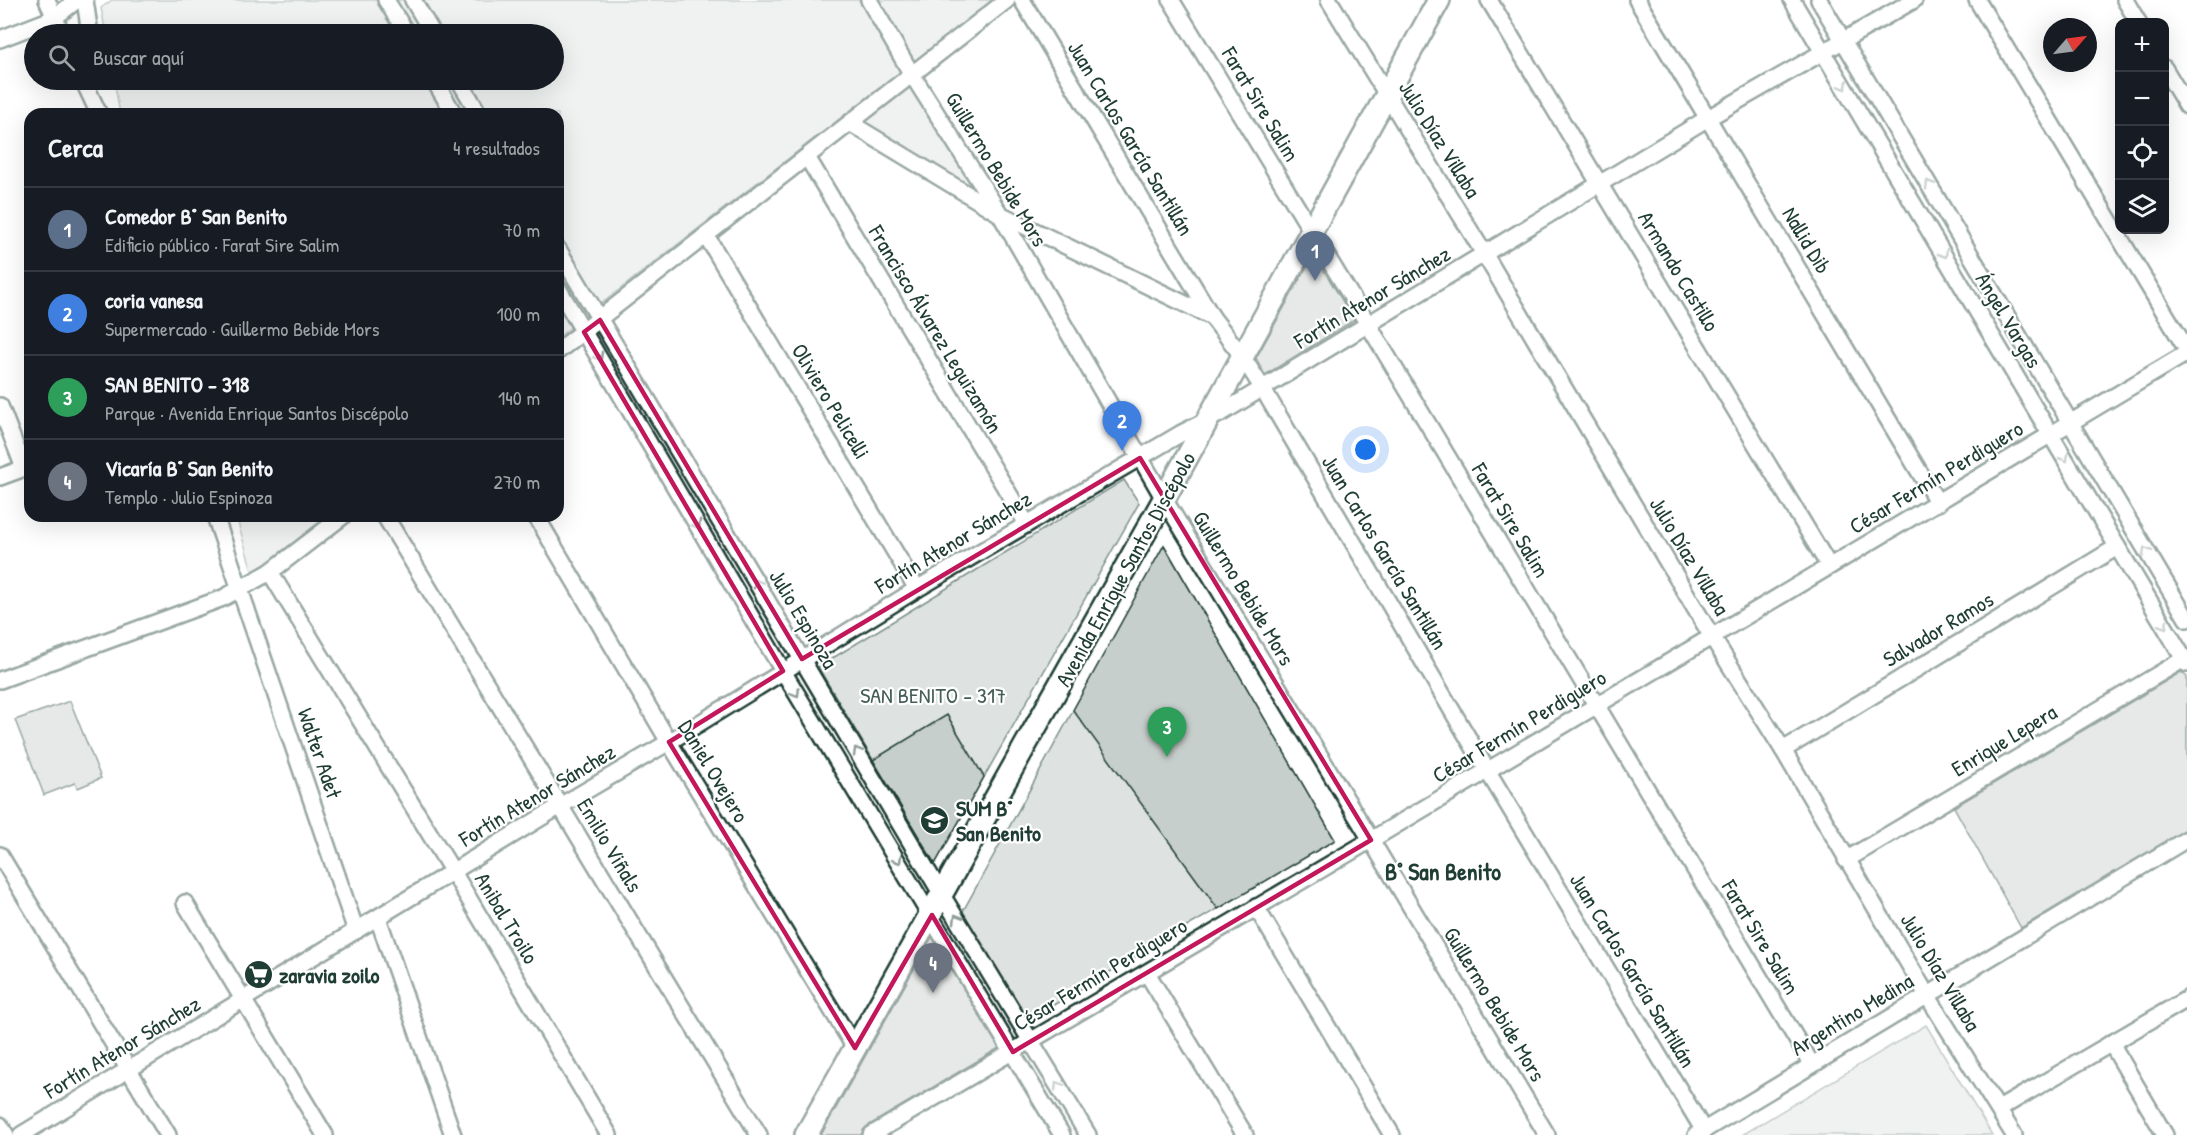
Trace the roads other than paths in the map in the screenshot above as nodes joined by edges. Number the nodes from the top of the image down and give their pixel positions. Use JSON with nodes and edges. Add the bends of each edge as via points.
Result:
{"nodes":[{"id":1,"x":47,"y":0,"type":"edge"},
{"id":2,"x":77,"y":0,"type":"edge"},
{"id":3,"x":86,"y":0,"type":"edge"},
{"id":4,"x":386,"y":0,"type":"edge"},
{"id":5,"x":413,"y":0,"type":"edge"},
{"id":6,"x":869,"y":0,"type":"edge"},
{"id":7,"x":1007,"y":0,"type":"edge"},
{"id":8,"x":1022,"y":0,"type":"edge"},
{"id":9,"x":1171,"y":0,"type":"edge"},
{"id":10,"x":1329,"y":0,"type":"edge"},
{"id":11,"x":1439,"y":0,"type":"edge"},
{"id":12,"x":1489,"y":0,"type":"edge"},
{"id":13,"x":1637,"y":0,"type":"edge"},
{"id":14,"x":1792,"y":0,"type":"edge"},
{"id":15,"x":1819,"y":0,"type":"edge"},
{"id":16,"x":1914,"y":0,"type":"edge"},
{"id":17,"x":1977,"y":0,"type":"edge"},
{"id":18,"x":2125,"y":0,"type":"edge"},
{"id":19,"x":54,"y":18,"type":"junction"},
{"id":20,"x":2136,"y":18,"type":"edge"},
{"id":21,"x":39,"y":24,"type":"edge"},
{"id":22,"x":57,"y":24,"type":"edge"},
{"id":23,"x":89,"y":24,"type":"edge"},
{"id":24,"x":401,"y":24,"type":"edge"},
{"id":25,"x":427,"y":24,"type":"edge"},
{"id":26,"x":24,"y":30,"type":"edge"},
{"id":27,"x":0,"y":39,"type":"edge"},
{"id":28,"x":1844,"y":41,"type":"junction"},
{"id":29,"x":1823,"y":51,"type":"junction"},
{"id":30,"x":2166,"y":72,"type":"edge"},
{"id":31,"x":911,"y":73,"type":"junction"},
{"id":32,"x":88,"y":90,"type":"edge"},
{"id":33,"x":96,"y":90,"type":"edge"},
{"id":34,"x":440,"y":90,"type":"edge"},
{"id":35,"x":465,"y":90,"type":"edge"},
{"id":36,"x":1386,"y":95,"type":"junction"},
{"id":37,"x":2187,"y":106,"type":"edge"},
{"id":38,"x":96,"y":108,"type":"edge"},
{"id":39,"x":98,"y":108,"type":"edge"},
{"id":40,"x":450,"y":108,"type":"edge"},
{"id":41,"x":475,"y":108,"type":"edge"},
{"id":42,"x":1708,"y":118,"type":"junction"},
{"id":43,"x":850,"y":123,"type":"junction"},
{"id":44,"x":807,"y":157,"type":"junction"},
{"id":45,"x":1600,"y":184,"type":"junction"},
{"id":46,"x":999,"y":214,"type":"junction"},
{"id":47,"x":1311,"y":230,"type":"junction"},
{"id":48,"x":707,"y":237,"type":"junction"},
{"id":49,"x":1485,"y":255,"type":"junction"},
{"id":50,"x":564,"y":259,"type":"edge"},
{"id":51,"x":564,"y":298,"type":"edge"},
{"id":52,"x":1212,"y":317,"type":"junction"},
{"id":53,"x":600,"y":320,"type":"junction"},
{"id":54,"x":1368,"y":324,"type":"junction"},
{"id":55,"x":584,"y":332,"type":"junction"},
{"id":56,"x":564,"y":347,"type":"edge"},
{"id":57,"x":2187,"y":351,"type":"edge"},
{"id":58,"x":1242,"y":356,"type":"junction"},
{"id":59,"x":1263,"y":389,"type":"junction"},
{"id":60,"x":0,"y":406,"type":"edge"},
{"id":61,"x":1207,"y":420,"type":"junction"},
{"id":62,"x":2069,"y":422,"type":"junction"},
{"id":63,"x":2051,"y":434,"type":"junction"},
{"id":64,"x":1140,"y":458,"type":"junction"},
{"id":65,"x":24,"y":460,"type":"edge"},
{"id":66,"x":24,"y":468,"type":"edge"},
{"id":67,"x":0,"y":477,"type":"edge"},
{"id":68,"x":1164,"y":499,"type":"junction"},
{"id":69,"x":1938,"y":503,"type":"junction"},
{"id":70,"x":217,"y":522,"type":"edge"},
{"id":71,"x":335,"y":522,"type":"edge"},
{"id":72,"x":389,"y":522,"type":"edge"},
{"id":73,"x":540,"y":522,"type":"edge"},
{"id":74,"x":1027,"y":524,"type":"junction"},
{"id":75,"x":2117,"y":547,"type":"junction"},
{"id":76,"x":1829,"y":566,"type":"junction"},
{"id":77,"x":270,"y":572,"type":"junction"},
{"id":78,"x":917,"y":589,"type":"junction"},
{"id":79,"x":240,"y":590,"type":"junction"},
{"id":80,"x":2187,"y":619,"type":"edge"},
{"id":81,"x":1712,"y":637,"type":"junction"},
{"id":82,"x":802,"y":659,"type":"junction"},
{"id":83,"x":2186,"y":661,"type":"edge"},
{"id":84,"x":783,"y":671,"type":"junction"},
{"id":85,"x":0,"y":680,"type":"edge"},
{"id":86,"x":1597,"y":706,"type":"junction"},
{"id":87,"x":669,"y":742,"type":"junction"},
{"id":88,"x":1783,"y":750,"type":"junction"},
{"id":89,"x":1487,"y":770,"type":"junction"},
{"id":90,"x":560,"y":806,"type":"junction"},
{"id":91,"x":2187,"y":839,"type":"edge"},
{"id":92,"x":1371,"y":840,"type":"junction"},
{"id":93,"x":0,"y":855,"type":"edge"},
{"id":94,"x":1846,"y":860,"type":"junction"},
{"id":95,"x":453,"y":872,"type":"junction"},
{"id":96,"x":942,"y":895,"type":"junction"},
{"id":97,"x":185,"y":903,"type":"dead end"},
{"id":98,"x":1256,"y":908,"type":"junction"},
{"id":99,"x":932,"y":915,"type":"junction"},
{"id":100,"x":378,"y":918,"type":"junction"},
{"id":101,"x":356,"y":931,"type":"junction"},
{"id":102,"x":1147,"y":973,"type":"junction"},
{"id":103,"x":1927,"y":995,"type":"junction"},
{"id":104,"x":2187,"y":999,"type":"edge"},
{"id":105,"x":243,"y":1001,"type":"junction"},
{"id":106,"x":1032,"y":1041,"type":"junction"},
{"id":107,"x":2111,"y":1043,"type":"junction"},
{"id":108,"x":855,"y":1048,"type":"junction"},
{"id":109,"x":1013,"y":1052,"type":"junction"},
{"id":110,"x":1812,"y":1065,"type":"junction"},
{"id":111,"x":128,"y":1070,"type":"junction"},
{"id":112,"x":1999,"y":1109,"type":"junction"},
{"id":113,"x":0,"y":1125,"type":"edge"},
{"id":114,"x":1700,"y":1133,"type":"edge"},
{"id":115,"x":6,"y":1135,"type":"edge"},
{"id":116,"x":21,"y":1135,"type":"edge"},
{"id":117,"x":168,"y":1135,"type":"edge"},
{"id":118,"x":325,"y":1135,"type":"edge"},
{"id":119,"x":453,"y":1135,"type":"edge"},
{"id":120,"x":609,"y":1135,"type":"edge"},
{"id":121,"x":759,"y":1135,"type":"edge"},
{"id":122,"x":806,"y":1135,"type":"edge"},
{"id":123,"x":871,"y":1135,"type":"edge"},
{"id":124,"x":1062,"y":1135,"type":"edge"},
{"id":125,"x":1088,"y":1135,"type":"edge"},
{"id":126,"x":1245,"y":1135,"type":"edge"},
{"id":127,"x":1392,"y":1135,"type":"edge"},
{"id":128,"x":1547,"y":1135,"type":"edge"},
{"id":129,"x":2014,"y":1135,"type":"edge"},
{"id":130,"x":2165,"y":1135,"type":"edge"}],
"edges":[{"from":1,"to":19,"type":"street"},
{"from":2,"to":19,"type":"street"},
{"from":3,"to":23,"type":"street"},
{"from":4,"to":24,"type":"street"},
{"from":5,"to":25,"type":"street"},
{"from":6,"to":31,"type":"street","name":"Guillermo Bebide Mors"},
{"from":7,"to":31,"type":"street"},
{"from":8,"to":52,"type":"street","name":"Juan Carlos García Santillán"},
{"from":9,"to":47,"type":"street","name":"Farat Sire Salim"},
{"from":10,"to":36,"type":"street","name":"Julio Díaz Villaba"},
{"from":11,"to":36,"type":"main road","name":"Avenida Enrique Santos Discépolo"},
{"from":12,"to":45,"type":"street","name":"Armando Castillo"},
{"from":13,"to":42,"type":"street","name":"Nallid Dib"},
{"from":14,"to":29,"type":"street","name":"Ángel Vargas"},
{"from":15,"to":28,"type":"street","name":"Ángel Vargas"},
{"from":16,"to":28,"type":"street","name":"Fortín Atenor Sánchez"},
{"from":17,"to":57,"type":"street"},
{"from":18,"to":20,"type":"street"},
{"from":19,"to":21,"type":"street"},
{"from":19,"to":22,"type":"street"},
{"from":26,"to":27,"type":"street"},
{"from":28,"to":29,"type":"street","name":"Fortín Atenor Sánchez"},
{"from":62,"to":28,"type":"street","name":"Ángel Vargas","one_way":true},
{"from":29,"to":42,"type":"street","name":"Fortín Atenor Sánchez"},
{"from":29,"to":63,"type":"street","name":"Ángel Vargas","one_way":true},
{"from":30,"to":37,"type":"street"},
{"from":31,"to":43,"type":"street"},
{"from":31,"to":46,"type":"street","name":"Guillermo Bebide Mors"},
{"from":32,"to":38,"type":"street"},
{"from":33,"to":39,"type":"street"},
{"from":34,"to":40,"type":"street"},
{"from":35,"to":41,"type":"street"},
{"from":36,"to":47,"type":"main road","name":"Avenida Enrique Santos Discépolo"},
{"from":36,"to":49,"type":"street","name":"Julio Díaz Villaba"},
{"from":42,"to":45,"type":"street","name":"Fortín Atenor Sánchez"},
{"from":42,"to":69,"type":"street","name":"Nallid Dib"},
{"from":43,"to":44,"type":"street"},
{"from":43,"to":46,"type":"street"},
{"from":44,"to":48,"type":"street"},
{"from":44,"to":74,"type":"street","name":"Francisco Álvarez Leguizamón"},
{"from":45,"to":49,"type":"street","name":"Fortín Atenor Sánchez"},
{"from":45,"to":76,"type":"street","name":"Armando Castillo"},
{"from":46,"to":52,"type":"street"},
{"from":46,"to":64,"type":"street","name":"Guillermo Bebide Mors"},
{"from":47,"to":54,"type":"street","name":"Farat Sire Salim"},
{"from":47,"to":58,"type":"main road","name":"Avenida Enrique Santos Discépolo"},
{"from":48,"to":53,"type":"street"},
{"from":48,"to":78,"type":"street","name":"Oliviero Pelicelli"},
{"from":49,"to":54,"type":"street","name":"Fortín Atenor Sánchez"},
{"from":49,"to":81,"type":"street","name":"Julio Díaz Villaba"},
{"from":50,"to":53,"type":"street","name":"Julio Espinoza"},
{"from":51,"to":55,"type":"street","name":"Julio Espinoza"},
{"from":52,"to":58,"type":"street","name":"Juan Carlos García Santillán"},
{"from":53,"to":55,"type":"street"},
{"from":82,"to":53,"type":"street","name":"Julio Espinoza","one_way":true},
{"from":54,"to":59,"type":"street","name":"Fortín Atenor Sánchez"},
{"from":54,"to":86,"type":"street","name":"Farat Sire Salim"},
{"from":55,"to":56,"type":"street"},
{"from":55,"to":84,"type":"street","name":"Julio Espinoza","one_way":true},
{"from":57,"to":62,"type":"street","name":"César Fermín Perdiguero"},
{"from":58,"to":59,"type":"street","name":"Juan Carlos García Santillán"},
{"from":58,"to":61,"type":"main road","name":"Avenida Enrique Santos Discépolo"},
{"from":59,"to":61,"type":"street","name":"Fortín Atenor Sánchez"},
{"from":59,"to":89,"type":"street","name":"Juan Carlos García Santillán"},
{"from":60,"to":65,"type":"street"},
{"from":61,"to":64,"type":"street","name":"Fortín Atenor Sánchez"},
{"from":61,"to":68,"type":"main road","name":"Avenida Enrique Santos Discépolo"},
{"from":62,"to":63,"type":"street","name":"César Fermín Perdiguero"},
{"from":80,"to":62,"type":"street","name":"Ángel Vargas","one_way":true},
{"from":63,"to":69,"type":"street","name":"César Fermín Perdiguero"},
{"from":63,"to":75,"type":"street","name":"Ángel Vargas","one_way":true},
{"from":64,"to":68,"type":"street","name":"Guillermo Bebide Mors"},
{"from":64,"to":74,"type":"street","name":"Fortín Atenor Sánchez"},
{"from":66,"to":67,"type":"street"},
{"from":68,"to":92,"type":"street","name":"Guillermo Bebide Mors"},
{"from":68,"to":96,"type":"main road","name":"Avenida Enrique Santos Discépolo"},
{"from":69,"to":76,"type":"street","name":"César Fermín Perdiguero"},
{"from":70,"to":79,"type":"street","name":"Walter Adet"},
{"from":71,"to":77,"type":"street"},
{"from":72,"to":90,"type":"street","name":"Emilio Viñals"},
{"from":73,"to":87,"type":"street","name":"Daniel Ovejero"},
{"from":74,"to":78,"type":"street","name":"Fortín Atenor Sánchez"},
{"from":75,"to":83,"type":"street","name":"Ángel Vargas","one_way":true},
{"from":75,"to":88,"type":"street","name":"Salvador Ramos"},
{"from":76,"to":81,"type":"street","name":"César Fermín Perdiguero"},
{"from":77,"to":79,"type":"street"},
{"from":77,"to":95,"type":"street","name":"Anibal Troilo"},
{"from":78,"to":82,"type":"street","name":"Fortín Atenor Sánchez"},
{"from":79,"to":85,"type":"street"},
{"from":79,"to":101,"type":"street","name":"Walter Adet"},
{"from":81,"to":86,"type":"street","name":"César Fermín Perdiguero"},
{"from":81,"to":88,"type":"street","name":"Julio Díaz Villaba"},
{"from":82,"to":84,"type":"street","name":"Fortín Atenor Sánchez"},
{"from":96,"to":82,"type":"street","name":"Julio Espinoza","one_way":true},
{"from":83,"to":94,"type":"street","name":"Enrique Lepera"},
{"from":84,"to":87,"type":"street","name":"Fortín Atenor Sánchez"},
{"from":84,"to":99,"type":"street","name":"Julio Espinoza","one_way":true},
{"from":86,"to":89,"type":"street","name":"César Fermín Perdiguero"},
{"from":86,"to":110,"type":"street","name":"Farat Sire Salim"},
{"from":87,"to":90,"type":"street","name":"Fortín Atenor Sánchez"},
{"from":87,"to":108,"type":"street","name":"Daniel Ovejero"},
{"from":88,"to":94,"type":"street","name":"Julio Díaz Villaba"},
{"from":89,"to":92,"type":"street","name":"César Fermín Perdiguero"},
{"from":89,"to":114,"type":"street","name":"Juan Carlos García Santillán"},
{"from":90,"to":95,"type":"street","name":"Fortín Atenor Sánchez"},
{"from":90,"to":121,"type":"street","name":"Emilio Viñals"},
{"from":91,"to":103,"type":"street","name":"Argentino Medina"},
{"from":92,"to":98,"type":"street","name":"César Fermín Perdiguero"},
{"from":92,"to":128,"type":"street","name":"Guillermo Bebide Mors"},
{"from":93,"to":111,"type":"street"},
{"from":94,"to":103,"type":"street","name":"Julio Díaz Villaba"},
{"from":95,"to":100,"type":"street","name":"Fortín Atenor Sánchez"},
{"from":95,"to":120,"type":"street","name":"Anibal Troilo"},
{"from":96,"to":99,"type":"main road","name":"Avenida Enrique Santos Discépolo"},
{"from":106,"to":96,"type":"street","name":"Julio Espinoza","one_way":true},
{"from":97,"to":105,"type":"street"},
{"from":98,"to":102,"type":"street","name":"César Fermín Perdiguero"},
{"from":98,"to":127,"type":"street"},
{"from":99,"to":108,"type":"main road","name":"Avenida Enrique Santos Discépolo"},
{"from":99,"to":109,"type":"street","name":"Julio Espinoza"},
{"from":100,"to":101,"type":"street","name":"Fortín Atenor Sánchez"},
{"from":100,"to":119,"type":"street"},
{"from":101,"to":105,"type":"street","name":"Fortín Atenor Sánchez"},
{"from":102,"to":106,"type":"street","name":"César Fermín Perdiguero"},
{"from":102,"to":126,"type":"street"},
{"from":103,"to":110,"type":"street","name":"Argentino Medina"},
{"from":103,"to":112,"type":"street","name":"Julio Díaz Villaba"},
{"from":104,"to":107,"type":"street"},
{"from":105,"to":111,"type":"street","name":"Fortín Atenor Sánchez"},
{"from":105,"to":118,"type":"street"},
{"from":106,"to":109,"type":"street","name":"César Fermín Perdiguero"},
{"from":125,"to":106,"type":"street","name":"Julio Espinoza","one_way":true},
{"from":107,"to":112,"type":"street"},
{"from":107,"to":130,"type":"street"},
{"from":108,"to":122,"type":"main road","name":"Avenida Enrique Santos Discépolo"},
{"from":109,"to":123,"type":"street","name":"César Fermín Perdiguero"},
{"from":109,"to":124,"type":"street","name":"Julio Espinoza"},
{"from":110,"to":114,"type":"street","name":"Argentino Medina"},
{"from":111,"to":116,"type":"street","name":"Fortín Atenor Sánchez"},
{"from":111,"to":117,"type":"street"},
{"from":112,"to":129,"type":"street","name":"Julio Díaz Villaba"},
{"from":113,"to":115,"type":"street"}]}
